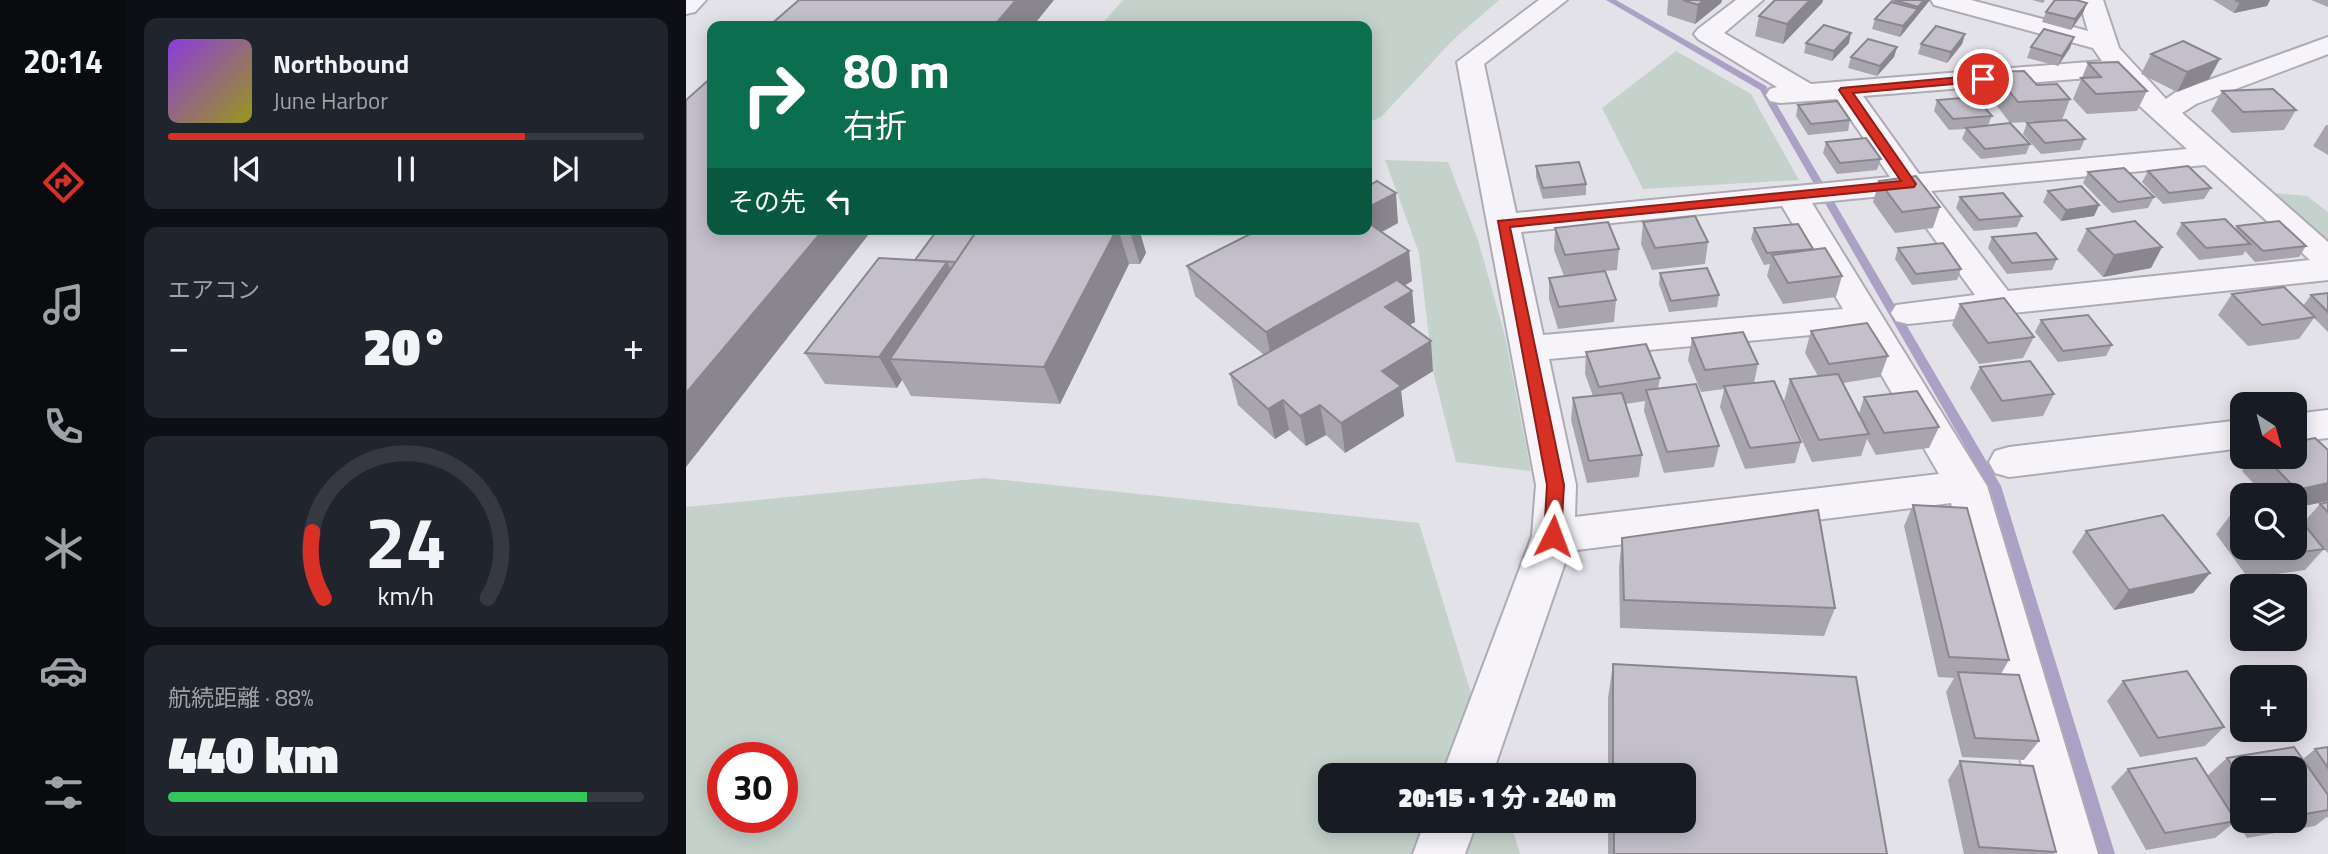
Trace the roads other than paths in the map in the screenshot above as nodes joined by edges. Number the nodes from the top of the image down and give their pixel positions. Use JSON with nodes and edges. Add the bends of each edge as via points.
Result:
{"nodes":[{"id":1,"x":694,"y":0,"type":"edge"},
{"id":2,"x":1555,"y":0,"type":"edge"},
{"id":3,"x":1751,"y":0,"type":"edge"},
{"id":4,"x":1943,"y":0,"type":"edge"},
{"id":5,"x":2091,"y":0,"type":"edge"},
{"id":6,"x":686,"y":7,"type":"edge"},
{"id":7,"x":2105,"y":43,"type":"junction"},
{"id":8,"x":2328,"y":45,"type":"edge"},
{"id":9,"x":2121,"y":68,"type":"junction"},
{"id":10,"x":2328,"y":71,"type":"edge"},
{"id":11,"x":1845,"y":90,"type":"junction"},
{"id":12,"x":2260,"y":96,"type":"edge"},
{"id":13,"x":2164,"y":113,"type":"junction"},
{"id":14,"x":2212,"y":155,"type":"junction"},
{"id":15,"x":1910,"y":184,"type":"junction"},
{"id":16,"x":1792,"y":196,"type":"junction"},
{"id":17,"x":1503,"y":224,"type":"junction"},
{"id":18,"x":2328,"y":259,"type":"edge"},
{"id":19,"x":2328,"y":269,"type":"edge"},
{"id":20,"x":1999,"y":303,"type":"junction"},
{"id":21,"x":1908,"y":313,"type":"dead end"},
{"id":22,"x":1866,"y":319,"type":"junction"},
{"id":23,"x":1528,"y":349,"type":"junction"},
{"id":24,"x":2328,"y":424,"type":"edge"},
{"id":25,"x":2307,"y":426,"type":"edge"},
{"id":26,"x":2230,"y":435,"type":"edge"},
{"id":27,"x":2010,"y":462,"type":"dead end"},
{"id":28,"x":1966,"y":486,"type":"junction"},
{"id":29,"x":1553,"y":536,"type":"junction"},
{"id":30,"x":1471,"y":763,"type":"edge"},
{"id":31,"x":1447,"y":833,"type":"edge"},
{"id":32,"x":1439,"y":854,"type":"edge"},
{"id":33,"x":2072,"y":854,"type":"edge"}],
"edges":[{"from":1,"to":6,"type":"street"},
{"from":2,"to":17,"type":"street","via":[[1470,62]]},
{"from":3,"to":11,"type":"street","via":[[1707,34],[1793,94]]},
{"from":4,"to":7,"type":"street"},
{"from":5,"to":7,"type":"street"},
{"from":7,"to":9,"type":"street"},
{"from":8,"to":13,"type":"street","via":[[2186,98]]},
{"from":9,"to":11,"type":"street"},
{"from":9,"to":13,"type":"street"},
{"from":10,"to":12,"type":"street"},
{"from":11,"to":15,"type":"street"},
{"from":13,"to":14,"type":"street"},
{"from":14,"to":15,"type":"street"},
{"from":14,"to":18,"type":"street"},
{"from":15,"to":16,"type":"street"},
{"from":15,"to":20,"type":"street"},
{"from":16,"to":17,"type":"street"},
{"from":16,"to":22,"type":"street"},
{"from":17,"to":23,"type":"street"},
{"from":19,"to":20,"type":"street"},
{"from":20,"to":21,"type":"street"},
{"from":22,"to":23,"type":"street"},
{"from":22,"to":28,"type":"street"},
{"from":23,"to":29,"type":"street","via":[[1556,485]]},
{"from":24,"to":25,"type":"street"},
{"from":26,"to":27,"type":"street"},
{"from":28,"to":29,"type":"street"},
{"from":28,"to":33,"type":"street"},
{"from":29,"to":30,"type":"street"},
{"from":31,"to":32,"type":"street"}]}
